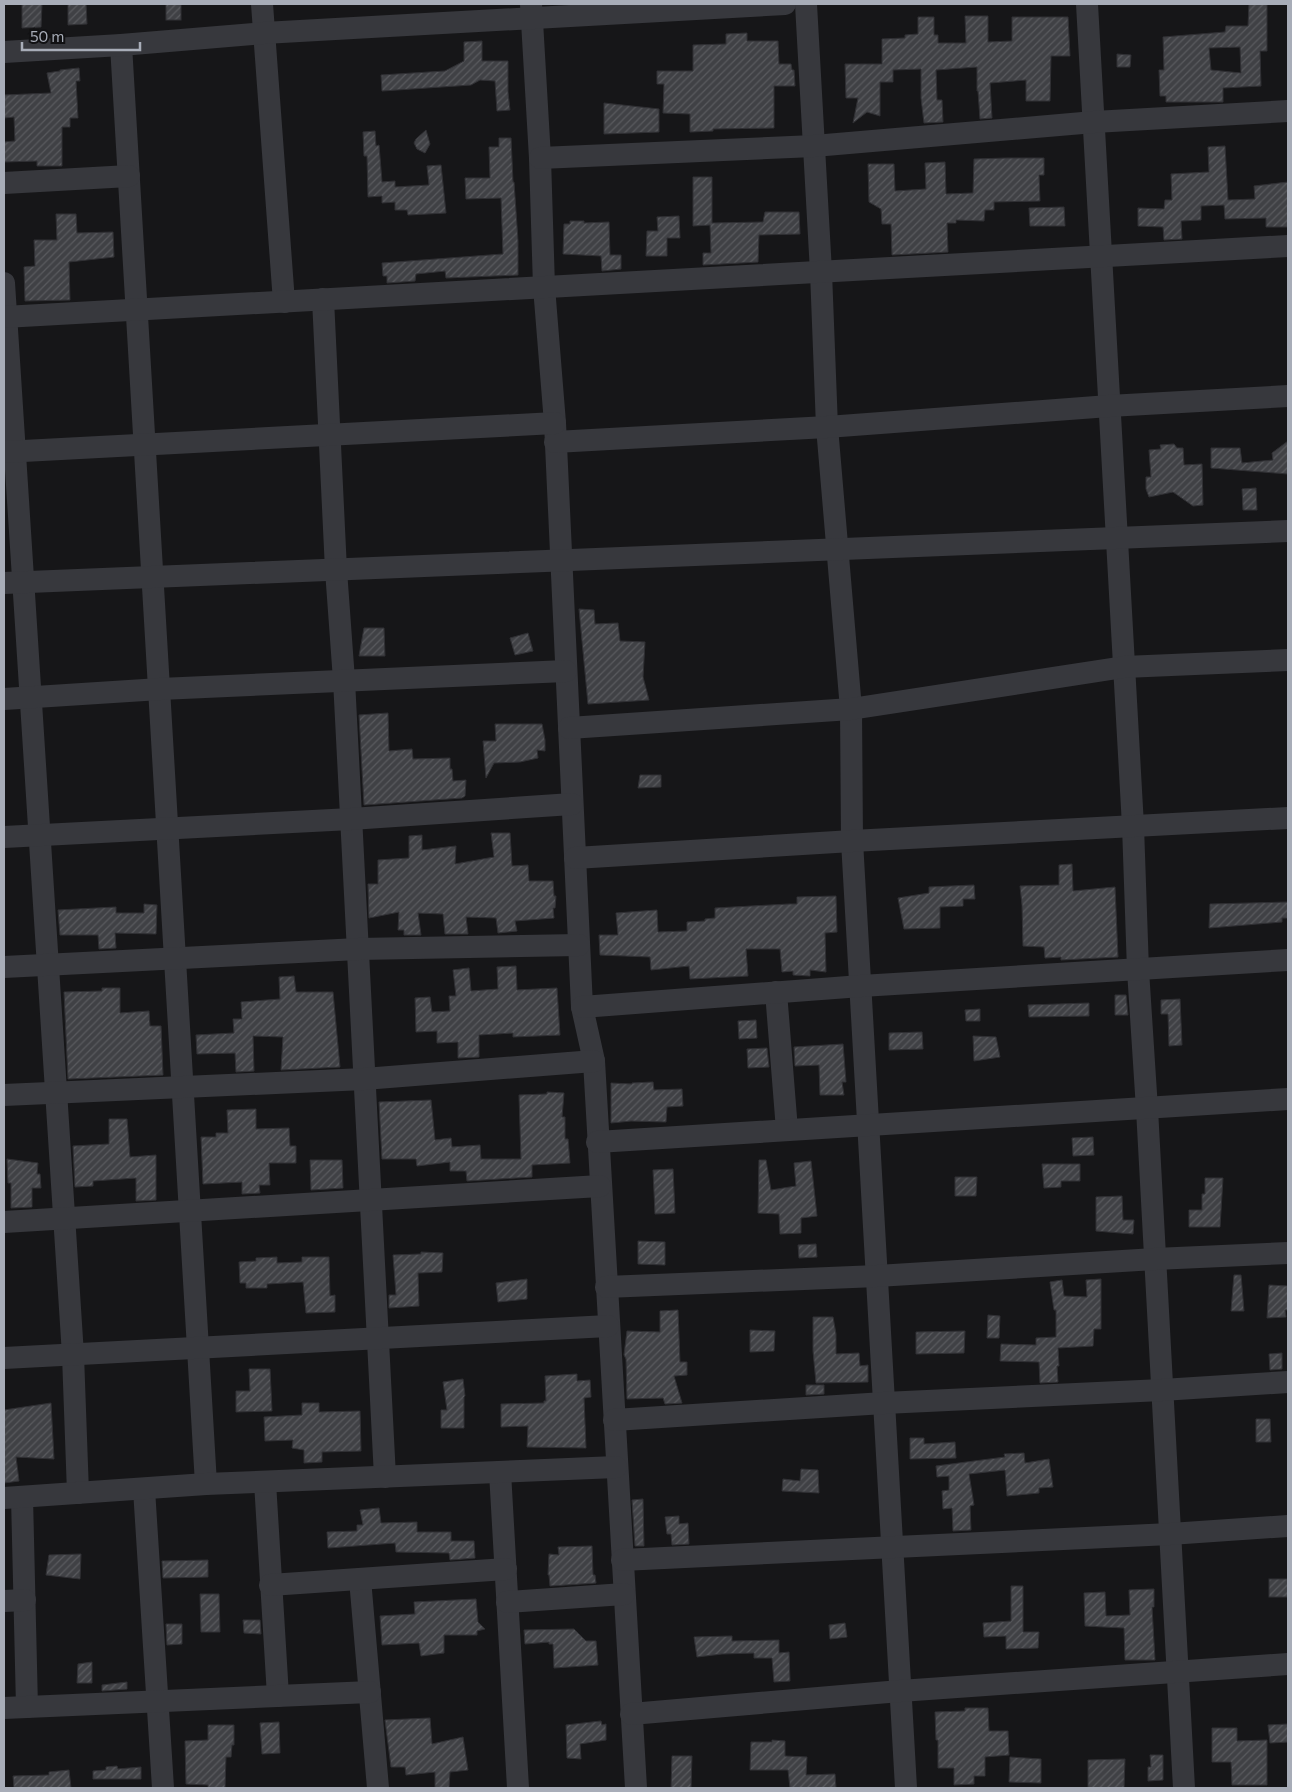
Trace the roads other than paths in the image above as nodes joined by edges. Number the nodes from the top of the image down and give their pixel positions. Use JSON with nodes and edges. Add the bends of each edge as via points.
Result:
{"nodes":[{"id":1,"x":262,"y":4,"type":"edge"},
{"id":2,"x":785,"y":4,"type":"edge"},
{"id":3,"x":806,"y":4,"type":"edge"},
{"id":4,"x":1087,"y":4,"type":"edge"},
{"id":5,"x":531,"y":11,"type":"edge"},
{"id":6,"x":264,"y":33,"type":"junction"},
{"id":7,"x":121,"y":45,"type":"junction"},
{"id":8,"x":4,"y":52,"type":"edge"},
{"id":9,"x":1288,"y":111,"type":"edge"},
{"id":10,"x":1094,"y":122,"type":"junction"},
{"id":11,"x":814,"y":146,"type":"junction"},
{"id":12,"x":540,"y":158,"type":"junction"},
{"id":13,"x":129,"y":176,"type":"junction"},
{"id":14,"x":4,"y":183,"type":"edge"},
{"id":15,"x":1288,"y":246,"type":"edge"},
{"id":16,"x":1101,"y":256,"type":"junction"},
{"id":17,"x":821,"y":272,"type":"junction"},
{"id":18,"x":4,"y":282,"type":"edge"},
{"id":19,"x":544,"y":287,"type":"junction"},
{"id":20,"x":324,"y":299,"type":"junction"},
{"id":21,"x":284,"y":302,"type":"junction"},
{"id":22,"x":137,"y":310,"type":"junction"},
{"id":23,"x":5,"y":317,"type":"edge"},
{"id":24,"x":1288,"y":396,"type":"edge"},
{"id":25,"x":1109,"y":406,"type":"junction"},
{"id":26,"x":827,"y":426,"type":"junction"},
{"id":27,"x":555,"y":432,"type":"junction"},
{"id":28,"x":331,"y":435,"type":"junction"},
{"id":29,"x":145,"y":445,"type":"junction"},
{"id":30,"x":9,"y":452,"type":"edge"},
{"id":31,"x":1288,"y":532,"type":"edge"},
{"id":32,"x":1116,"y":538,"type":"junction"},
{"id":33,"x":837,"y":550,"type":"junction"},
{"id":34,"x":561,"y":561,"type":"junction"},
{"id":35,"x":336,"y":570,"type":"junction"},
{"id":36,"x":153,"y":577,"type":"junction"},
{"id":37,"x":13,"y":583,"type":"edge"},
{"id":38,"x":1288,"y":660,"type":"edge"},
{"id":39,"x":1124,"y":667,"type":"junction"},
{"id":40,"x":566,"y":671,"type":"junction"},
{"id":41,"x":344,"y":680,"type":"junction"},
{"id":42,"x":160,"y":689,"type":"junction"},
{"id":43,"x":30,"y":698,"type":"junction"},
{"id":44,"x":4,"y":699,"type":"edge"},
{"id":45,"x":851,"y":709,"type":"junction"},
{"id":46,"x":569,"y":728,"type":"junction"},
{"id":47,"x":572,"y":804,"type":"junction"},
{"id":48,"x":1288,"y":818,"type":"edge"},
{"id":49,"x":351,"y":819,"type":"junction"},
{"id":50,"x":1133,"y":826,"type":"junction"},
{"id":51,"x":168,"y":828,"type":"junction"},
{"id":52,"x":39,"y":835,"type":"junction"},
{"id":53,"x":4,"y":837,"type":"edge"},
{"id":54,"x":852,"y":841,"type":"junction"},
{"id":55,"x":575,"y":858,"type":"junction"},
{"id":56,"x":579,"y":945,"type":"junction"},
{"id":57,"x":358,"y":949,"type":"junction"},
{"id":58,"x":176,"y":958,"type":"junction"},
{"id":59,"x":1288,"y":960,"type":"edge"},
{"id":60,"x":48,"y":965,"type":"junction"},
{"id":61,"x":4,"y":967,"type":"edge"},
{"id":62,"x":1138,"y":970,"type":"junction"},
{"id":63,"x":861,"y":986,"type":"junction"},
{"id":64,"x":776,"y":992,"type":"junction"},
{"id":65,"x":582,"y":1007,"type":"junction"},
{"id":66,"x":594,"y":1061,"type":"junction"},
{"id":67,"x":364,"y":1079,"type":"junction"},
{"id":68,"x":183,"y":1086,"type":"junction"},
{"id":69,"x":56,"y":1092,"type":"junction"},
{"id":70,"x":4,"y":1094,"type":"edge"},
{"id":71,"x":1288,"y":1099,"type":"edge"},
{"id":72,"x":1147,"y":1109,"type":"junction"},
{"id":73,"x":869,"y":1125,"type":"junction"},
{"id":74,"x":787,"y":1130,"type":"junction"},
{"id":75,"x":597,"y":1142,"type":"junction"},
{"id":76,"x":600,"y":1186,"type":"junction"},
{"id":77,"x":371,"y":1200,"type":"junction"},
{"id":78,"x":190,"y":1210,"type":"junction"},
{"id":79,"x":64,"y":1218,"type":"junction"},
{"id":80,"x":4,"y":1222,"type":"edge"},
{"id":81,"x":1288,"y":1253,"type":"edge"},
{"id":82,"x":1155,"y":1259,"type":"junction"},
{"id":83,"x":877,"y":1276,"type":"junction"},
{"id":84,"x":606,"y":1287,"type":"junction"},
{"id":85,"x":608,"y":1326,"type":"junction"},
{"id":86,"x":378,"y":1338,"type":"junction"},
{"id":87,"x":198,"y":1347,"type":"junction"},
{"id":88,"x":73,"y":1355,"type":"junction"},
{"id":89,"x":4,"y":1358,"type":"edge"},
{"id":90,"x":1288,"y":1382,"type":"edge"},
{"id":91,"x":1162,"y":1390,"type":"junction"},
{"id":92,"x":884,"y":1402,"type":"junction"},
{"id":93,"x":614,"y":1420,"type":"junction"},
{"id":94,"x":616,"y":1467,"type":"junction"},
{"id":95,"x":500,"y":1472,"type":"junction"},
{"id":96,"x":385,"y":1477,"type":"junction"},
{"id":97,"x":265,"y":1482,"type":"junction"},
{"id":98,"x":206,"y":1484,"type":"junction"},
{"id":99,"x":144,"y":1488,"type":"junction"},
{"id":100,"x":78,"y":1493,"type":"junction"},
{"id":101,"x":13,"y":1497,"type":"edge"},
{"id":102,"x":1288,"y":1526,"type":"edge"},
{"id":103,"x":1170,"y":1534,"type":"junction"},
{"id":104,"x":892,"y":1547,"type":"junction"},
{"id":105,"x":622,"y":1560,"type":"junction"},
{"id":106,"x":506,"y":1569,"type":"junction"},
{"id":107,"x":360,"y":1579,"type":"junction"},
{"id":108,"x":270,"y":1585,"type":"junction"},
{"id":109,"x":624,"y":1594,"type":"junction"},
{"id":110,"x":14,"y":1601,"type":"edge"},
{"id":111,"x":508,"y":1602,"type":"junction"},
{"id":112,"x":1288,"y":1664,"type":"edge"},
{"id":113,"x":1178,"y":1672,"type":"junction"},
{"id":114,"x":900,"y":1691,"type":"junction"},
{"id":115,"x":370,"y":1692,"type":"junction"},
{"id":116,"x":278,"y":1696,"type":"junction"},
{"id":117,"x":158,"y":1702,"type":"junction"},
{"id":118,"x":27,"y":1707,"type":"junction"},
{"id":119,"x":4,"y":1708,"type":"edge"},
{"id":120,"x":631,"y":1714,"type":"junction"},
{"id":121,"x":163,"y":1788,"type":"edge"},
{"id":122,"x":378,"y":1788,"type":"edge"},
{"id":123,"x":518,"y":1788,"type":"edge"},
{"id":124,"x":636,"y":1788,"type":"edge"},
{"id":125,"x":906,"y":1788,"type":"edge"},
{"id":126,"x":1184,"y":1788,"type":"edge"}],
"edges":[{"from":1,"to":6,"type":"street"},
{"from":2,"to":5,"type":"street"},
{"from":3,"to":11,"type":"street"},
{"from":4,"to":10,"type":"street"},
{"from":5,"to":6,"type":"street"},
{"from":5,"to":12,"type":"street"},
{"from":6,"to":7,"type":"street"},
{"from":6,"to":21,"type":"street"},
{"from":7,"to":8,"type":"street"},
{"from":7,"to":13,"type":"street"},
{"from":9,"to":10,"type":"street"},
{"from":10,"to":11,"type":"street"},
{"from":10,"to":16,"type":"street"},
{"from":11,"to":12,"type":"street"},
{"from":11,"to":17,"type":"street"},
{"from":12,"to":19,"type":"street"},
{"from":13,"to":14,"type":"street"},
{"from":13,"to":22,"type":"street"},
{"from":15,"to":16,"type":"street"},
{"from":16,"to":17,"type":"street"},
{"from":16,"to":25,"type":"street"},
{"from":17,"to":19,"type":"street"},
{"from":17,"to":26,"type":"street"},
{"from":18,"to":23,"type":"street"},
{"from":19,"to":20,"type":"street"},
{"from":19,"to":27,"type":"street"},
{"from":20,"to":21,"type":"street"},
{"from":20,"to":28,"type":"street"},
{"from":21,"to":22,"type":"street"},
{"from":22,"to":23,"type":"street"},
{"from":22,"to":29,"type":"street"},
{"from":23,"to":30,"type":"street"},
{"from":24,"to":25,"type":"street"},
{"from":25,"to":26,"type":"street"},
{"from":25,"to":32,"type":"street"},
{"from":26,"to":27,"type":"street"},
{"from":26,"to":33,"type":"street"},
{"from":27,"to":28,"type":"street"},
{"from":27,"to":34,"type":"street"},
{"from":28,"to":29,"type":"street"},
{"from":28,"to":35,"type":"street"},
{"from":29,"to":30,"type":"street"},
{"from":29,"to":36,"type":"street"},
{"from":30,"to":37,"type":"street"},
{"from":31,"to":32,"type":"street"},
{"from":32,"to":33,"type":"street"},
{"from":32,"to":39,"type":"street"},
{"from":33,"to":34,"type":"street"},
{"from":33,"to":45,"type":"street"},
{"from":34,"to":35,"type":"street"},
{"from":34,"to":40,"type":"street"},
{"from":35,"to":36,"type":"street"},
{"from":35,"to":41,"type":"street"},
{"from":36,"to":37,"type":"street"},
{"from":36,"to":42,"type":"street"},
{"from":37,"to":43,"type":"street"},
{"from":38,"to":39,"type":"street"},
{"from":39,"to":45,"type":"street"},
{"from":39,"to":50,"type":"street"},
{"from":40,"to":41,"type":"street"},
{"from":40,"to":46,"type":"street"},
{"from":41,"to":42,"type":"street"},
{"from":41,"to":49,"type":"street"},
{"from":42,"to":43,"type":"street"},
{"from":42,"to":51,"type":"street"},
{"from":43,"to":44,"type":"street"},
{"from":43,"to":52,"type":"street"},
{"from":45,"to":46,"type":"street"},
{"from":45,"to":54,"type":"street"},
{"from":46,"to":47,"type":"street"},
{"from":47,"to":49,"type":"street"},
{"from":47,"to":55,"type":"street"},
{"from":48,"to":50,"type":"street"},
{"from":49,"to":51,"type":"street"},
{"from":49,"to":57,"type":"street"},
{"from":50,"to":54,"type":"street"},
{"from":50,"to":62,"type":"street"},
{"from":51,"to":52,"type":"street"},
{"from":51,"to":58,"type":"street"},
{"from":52,"to":53,"type":"street"},
{"from":52,"to":60,"type":"street"},
{"from":54,"to":55,"type":"street"},
{"from":54,"to":63,"type":"street"},
{"from":55,"to":56,"type":"street"},
{"from":56,"to":57,"type":"street"},
{"from":56,"to":65,"type":"street"},
{"from":57,"to":58,"type":"street"},
{"from":57,"to":67,"type":"street"},
{"from":58,"to":60,"type":"street"},
{"from":58,"to":68,"type":"street"},
{"from":59,"to":62,"type":"street"},
{"from":60,"to":61,"type":"street"},
{"from":60,"to":69,"type":"street"},
{"from":62,"to":63,"type":"street"},
{"from":62,"to":72,"type":"street"},
{"from":63,"to":64,"type":"street"},
{"from":63,"to":73,"type":"street"},
{"from":64,"to":65,"type":"street"},
{"from":64,"to":74,"type":"street"},
{"from":65,"to":66,"type":"street"},
{"from":66,"to":67,"type":"street"},
{"from":66,"to":75,"type":"street"},
{"from":67,"to":68,"type":"street"},
{"from":67,"to":77,"type":"street"},
{"from":68,"to":69,"type":"street"},
{"from":68,"to":78,"type":"street"},
{"from":69,"to":70,"type":"street"},
{"from":69,"to":79,"type":"street"},
{"from":71,"to":72,"type":"street"},
{"from":72,"to":73,"type":"street"},
{"from":72,"to":82,"type":"street"},
{"from":73,"to":74,"type":"street"},
{"from":73,"to":83,"type":"street"},
{"from":74,"to":75,"type":"street"},
{"from":75,"to":76,"type":"street"},
{"from":76,"to":77,"type":"street"},
{"from":76,"to":84,"type":"street"},
{"from":77,"to":78,"type":"street"},
{"from":77,"to":86,"type":"street"},
{"from":78,"to":79,"type":"street"},
{"from":78,"to":87,"type":"street"},
{"from":79,"to":80,"type":"street"},
{"from":79,"to":88,"type":"street"},
{"from":81,"to":82,"type":"street"},
{"from":82,"to":83,"type":"street"},
{"from":82,"to":91,"type":"street"},
{"from":83,"to":84,"type":"street"},
{"from":83,"to":92,"type":"street"},
{"from":84,"to":85,"type":"street"},
{"from":85,"to":86,"type":"street"},
{"from":85,"to":93,"type":"street"},
{"from":86,"to":87,"type":"street"},
{"from":86,"to":96,"type":"street"},
{"from":87,"to":88,"type":"street"},
{"from":87,"to":98,"type":"street"},
{"from":88,"to":89,"type":"street"},
{"from":88,"to":100,"type":"street"},
{"from":90,"to":91,"type":"street"},
{"from":91,"to":92,"type":"street"},
{"from":91,"to":103,"type":"street"},
{"from":92,"to":93,"type":"street"},
{"from":92,"to":104,"type":"street"},
{"from":93,"to":94,"type":"street"},
{"from":94,"to":95,"type":"street"},
{"from":94,"to":105,"type":"street"},
{"from":95,"to":96,"type":"street"},
{"from":95,"to":106,"type":"street"},
{"from":96,"to":97,"type":"street"},
{"from":97,"to":98,"type":"street"},
{"from":97,"to":108,"type":"street"},
{"from":98,"to":99,"type":"street"},
{"from":99,"to":100,"type":"street"},
{"from":99,"to":117,"type":"street"},
{"from":100,"to":101,"type":"street"},
{"from":101,"to":110,"type":"street"},
{"from":102,"to":103,"type":"street"},
{"from":103,"to":104,"type":"street"},
{"from":103,"to":113,"type":"street"},
{"from":104,"to":105,"type":"street"},
{"from":104,"to":114,"type":"street"},
{"from":105,"to":109,"type":"street"},
{"from":106,"to":107,"type":"street"},
{"from":106,"to":111,"type":"street"},
{"from":107,"to":108,"type":"street"},
{"from":107,"to":115,"type":"street"},
{"from":108,"to":116,"type":"street"},
{"from":109,"to":111,"type":"street"},
{"from":109,"to":120,"type":"street"},
{"from":110,"to":118,"type":"street"},
{"from":111,"to":123,"type":"street"},
{"from":112,"to":113,"type":"street"},
{"from":113,"to":114,"type":"street"},
{"from":113,"to":126,"type":"street"},
{"from":114,"to":120,"type":"street"},
{"from":114,"to":125,"type":"street"},
{"from":115,"to":116,"type":"street"},
{"from":115,"to":122,"type":"street"},
{"from":116,"to":117,"type":"street"},
{"from":117,"to":118,"type":"street"},
{"from":117,"to":121,"type":"street"},
{"from":118,"to":119,"type":"street"},
{"from":120,"to":124,"type":"street"}]}
